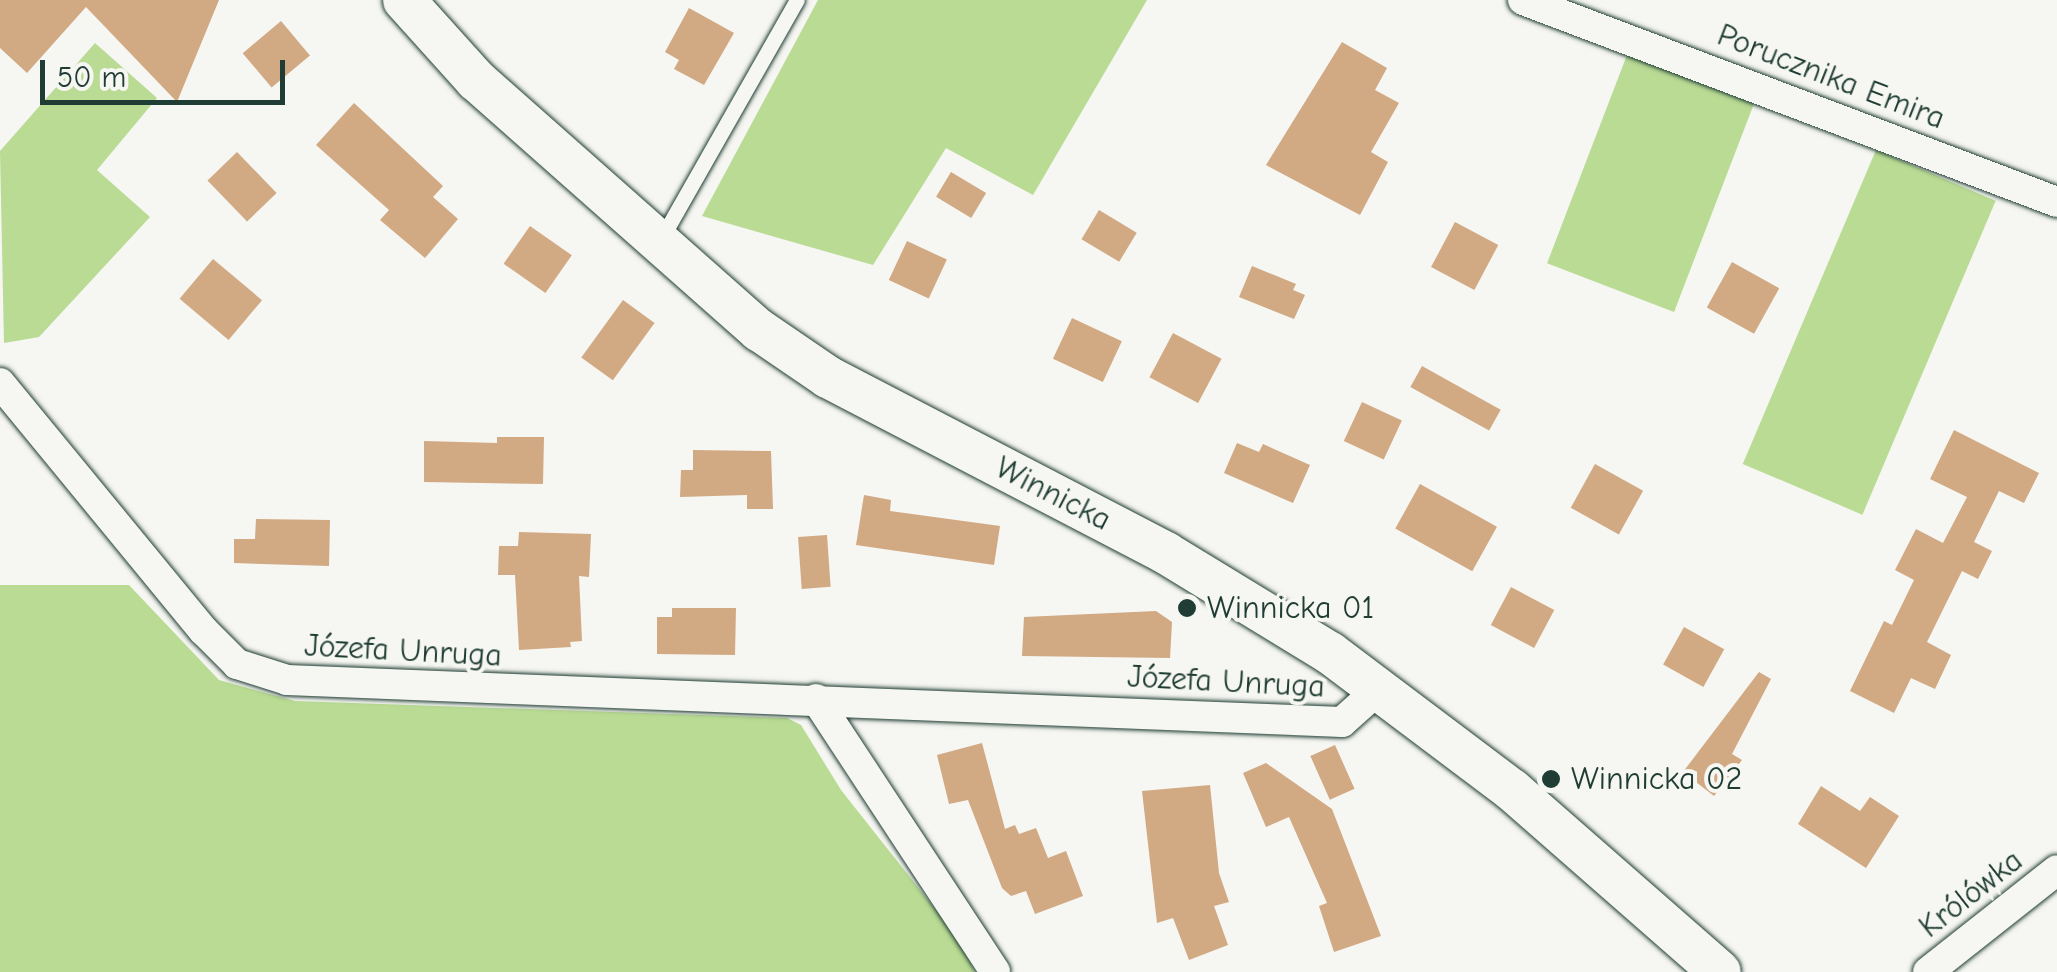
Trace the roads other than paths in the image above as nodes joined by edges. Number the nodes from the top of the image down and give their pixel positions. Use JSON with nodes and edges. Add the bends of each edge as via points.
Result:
{"nodes":[{"id":1,"x":404,"y":0,"type":"edge"},
{"id":2,"x":797,"y":0,"type":"edge"},
{"id":3,"x":1523,"y":0,"type":"edge"},
{"id":4,"x":2057,"y":202,"type":"edge"},
{"id":5,"x":657,"y":246,"type":"junction"},
{"id":6,"x":0,"y":383,"type":"edge"},
{"id":7,"x":1380,"y":688,"type":"junction"},
{"id":8,"x":816,"y":699,"type":"junction"},
{"id":9,"x":2057,"y":870,"type":"edge"},
{"id":10,"x":995,"y":972,"type":"edge"},
{"id":11,"x":1720,"y":972,"type":"edge"},
{"id":12,"x":1928,"y":972,"type":"edge"}],
"edges":[{"from":1,"to":5,"type":"street","name":"Winnicka","via":[[476,80]]},
{"from":2,"to":5,"type":"lane"},
{"from":3,"to":4,"type":"street","name":"Porucznika Emira"},
{"from":5,"to":7,"type":"street","name":"Winnicka","via":[[828,377],[1166,553]]},
{"from":6,"to":8,"type":"street","name":"Józefa Unruga","via":[[236,664],[287,680],[358,687]]},
{"from":7,"to":8,"type":"street","name":"Józefa Unruga","via":[[1342,722]]},
{"from":7,"to":11,"type":"street","name":"Winnicka","via":[[1588,854]]},
{"from":8,"to":10,"type":"street"},
{"from":9,"to":12,"type":"street","name":"Królówka"}]}
